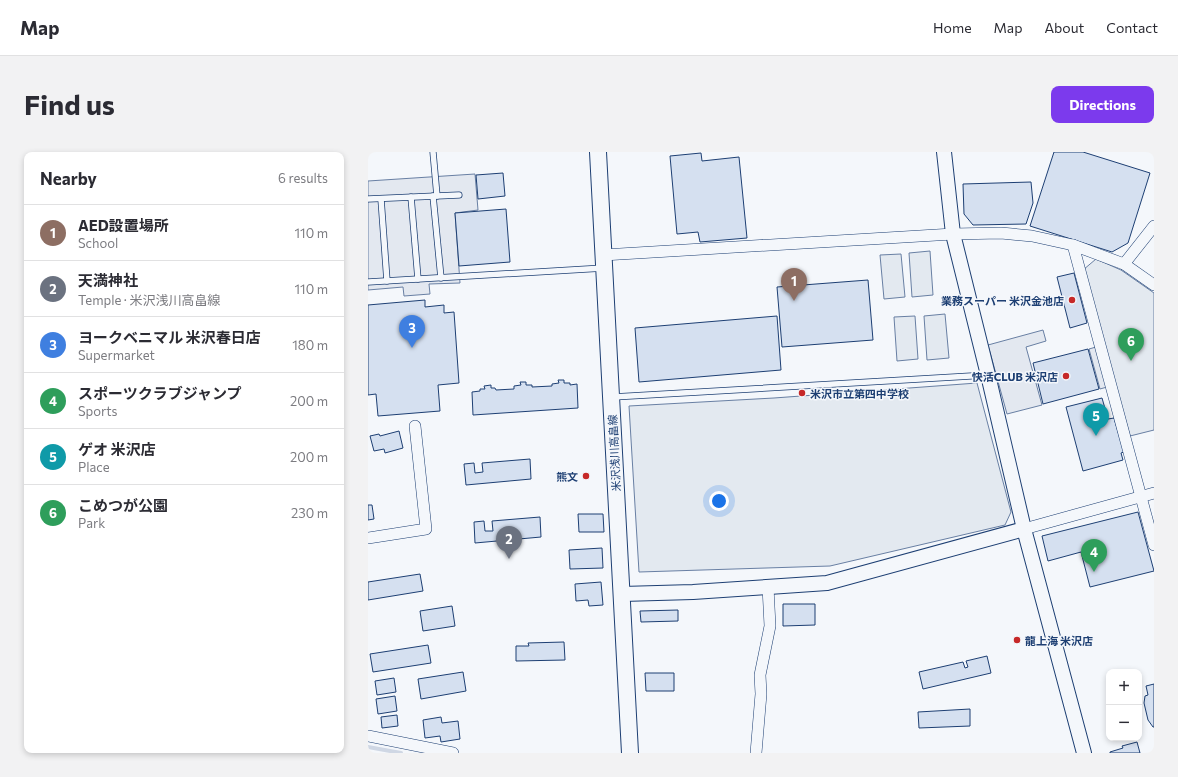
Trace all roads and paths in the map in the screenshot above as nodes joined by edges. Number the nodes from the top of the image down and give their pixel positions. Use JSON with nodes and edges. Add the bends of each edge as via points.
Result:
{"nodes":[{"id":1,"x":433,"y":152,"type":"edge"},
{"id":2,"x":598,"y":152,"type":"edge"},
{"id":3,"x":944,"y":152,"type":"edge"},
{"id":4,"x":459,"y":195,"type":"dead end"},
{"id":5,"x":435,"y":196,"type":"junction"},
{"id":6,"x":410,"y":197,"type":"junction"},
{"id":7,"x":368,"y":199,"type":"edge"},
{"id":8,"x":381,"y":199,"type":"junction"},
{"id":9,"x":1154,"y":226,"type":"edge"},
{"id":10,"x":953,"y":234,"type":"junction"},
{"id":11,"x":1073,"y":246,"type":"junction"},
{"id":12,"x":604,"y":262,"type":"junction"},
{"id":13,"x":1124,"y":264,"type":"junction"},
{"id":14,"x":441,"y":278,"type":"junction"},
{"id":15,"x":418,"y":279,"type":"junction"},
{"id":16,"x":387,"y":281,"type":"junction"},
{"id":17,"x":368,"y":282,"type":"edge"},
{"id":18,"x":1154,"y":285,"type":"edge"},
{"id":19,"x":988,"y":375,"type":"junction"},
{"id":20,"x":611,"y":397,"type":"junction"},
{"id":21,"x":415,"y":426,"type":"dead end"},
{"id":22,"x":1154,"y":493,"type":"edge"},
{"id":23,"x":1141,"y":497,"type":"junction"},
{"id":24,"x":1024,"y":528,"type":"junction"},
{"id":25,"x":368,"y":538,"type":"edge"},
{"id":26,"x":1154,"y":545,"type":"edge"},
{"id":27,"x":768,"y":587,"type":"junction"},
{"id":28,"x":622,"y":594,"type":"junction"},
{"id":29,"x":368,"y":732,"type":"edge"},
{"id":30,"x":368,"y":736,"type":"edge"},
{"id":31,"x":453,"y":753,"type":"edge"},
{"id":32,"x":630,"y":753,"type":"edge"},
{"id":33,"x":756,"y":753,"type":"edge"},
{"id":34,"x":1084,"y":753,"type":"edge"}],
"edges":[{"from":1,"to":5,"type":"lane"},
{"from":2,"to":12,"type":"main road","name":"米沢浅川高畠線"},
{"from":3,"to":10,"type":"street"},
{"from":4,"to":5,"type":"lane"},
{"from":5,"to":6,"type":"lane"},
{"from":5,"to":14,"type":"lane"},
{"from":6,"to":8,"type":"lane"},
{"from":6,"to":15,"type":"lane"},
{"from":7,"to":8,"type":"lane"},
{"from":8,"to":16,"type":"lane"},
{"from":9,"to":13,"type":"street"},
{"from":10,"to":11,"type":"street","via":[[1001,233],[1032,236]]},
{"from":10,"to":12,"type":"street"},
{"from":10,"to":19,"type":"street"},
{"from":11,"to":13,"type":"street"},
{"from":11,"to":23,"type":"street"},
{"from":12,"to":14,"type":"lane"},
{"from":12,"to":20,"type":"main road","name":"米沢浅川高畠線"},
{"from":13,"to":18,"type":"street"},
{"from":14,"to":15,"type":"lane"},
{"from":15,"to":16,"type":"lane"},
{"from":16,"to":17,"type":"lane"},
{"from":19,"to":20,"type":"lane"},
{"from":19,"to":24,"type":"street"},
{"from":20,"to":28,"type":"main road","name":"米沢浅川高畠線"},
{"from":21,"to":25,"type":"street","via":[[426,529]]},
{"from":22,"to":23,"type":"street"},
{"from":23,"to":24,"type":"street"},
{"from":23,"to":26,"type":"street"},
{"from":24,"to":27,"type":"street","via":[[827,583]]},
{"from":24,"to":34,"type":"street"},
{"from":27,"to":28,"type":"street"},
{"from":27,"to":33,"type":"street","via":[[770,626],[760,675],[762,694]]},
{"from":28,"to":32,"type":"main road","name":"米沢浅川高畠線"},
{"from":29,"to":30,"type":"street"},
{"from":30,"to":31,"type":"street"}]}
